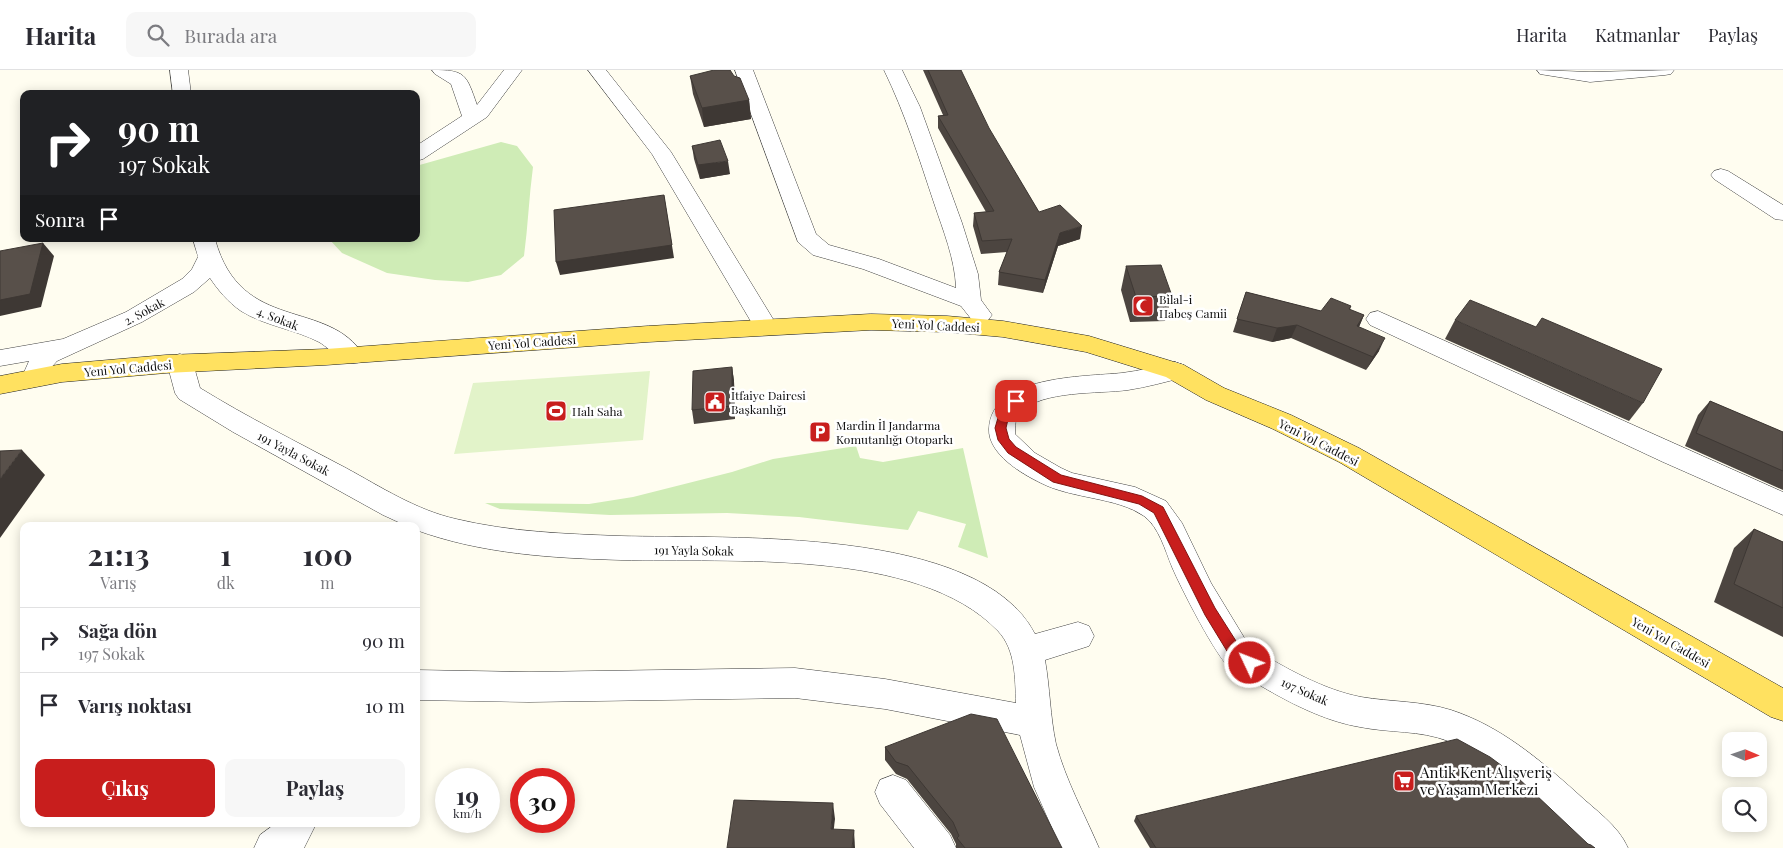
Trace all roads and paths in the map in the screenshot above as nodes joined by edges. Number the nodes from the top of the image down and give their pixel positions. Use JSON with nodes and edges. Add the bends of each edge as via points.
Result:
{"nodes":[{"id":1,"x":179,"y":70,"type":"edge"},
{"id":2,"x":441,"y":70,"type":"edge"},
{"id":3,"x":513,"y":70,"type":"edge"},
{"id":4,"x":597,"y":70,"type":"edge"},
{"id":5,"x":749,"y":70,"type":"edge"},
{"id":6,"x":893,"y":70,"type":"edge"},
{"id":7,"x":1546,"y":70,"type":"edge"},
{"id":8,"x":1665,"y":70,"type":"edge"},
{"id":9,"x":182,"y":90,"type":"edge"},
{"id":10,"x":472,"y":118,"type":"junction"},
{"id":11,"x":420,"y":152,"type":"edge"},
{"id":12,"x":1721,"y":175,"type":"dead end"},
{"id":13,"x":1783,"y":214,"type":"edge"},
{"id":14,"x":206,"y":249,"type":"edge"},
{"id":15,"x":974,"y":308,"type":"junction"},
{"id":16,"x":761,"y":319,"type":"junction"},
{"id":17,"x":1378,"y":319,"type":"dead end"},
{"id":18,"x":66,"y":346,"type":"junction"},
{"id":19,"x":345,"y":349,"type":"junction"},
{"id":20,"x":0,"y":358,"type":"edge"},
{"id":21,"x":180,"y":363,"type":"junction"},
{"id":22,"x":36,"y":372,"type":"junction"},
{"id":23,"x":1175,"y":372,"type":"junction"},
{"id":24,"x":0,"y":376,"type":"edge"},
{"id":25,"x":0,"y":385,"type":"edge"},
{"id":26,"x":1783,"y":504,"type":"edge"},
{"id":27,"x":1078,"y":636,"type":"dead end"},
{"id":28,"x":1026,"y":651,"type":"junction"},
{"id":29,"x":420,"y":685,"type":"edge"},
{"id":30,"x":1783,"y":690,"type":"edge"},
{"id":31,"x":1783,"y":706,"type":"edge"},
{"id":32,"x":1035,"y":722,"type":"junction"},
{"id":33,"x":893,"y":792,"type":"dead end"},
{"id":34,"x":296,"y":827,"type":"edge"},
{"id":35,"x":273,"y":848,"type":"edge"},
{"id":36,"x":937,"y":848,"type":"edge"},
{"id":37,"x":1080,"y":848,"type":"edge"},
{"id":38,"x":1609,"y":848,"type":"edge"}],
"edges":[{"from":1,"to":9,"type":"street"},
{"from":2,"to":10,"type":"street","via":[[459,81]]},
{"from":3,"to":10,"type":"street","via":[[480,113]]},
{"from":4,"to":16,"type":"street","via":[[661,152]]},
{"from":5,"to":15,"type":"street","via":[[806,236],[813,245],[871,264]]},
{"from":6,"to":15,"type":"street","via":[[911,108],[951,222],[968,274]]},
{"from":7,"to":8,"type":"street","via":[[1590,77]]},
{"from":10,"to":11,"type":"street"},
{"from":12,"to":13,"type":"street"},
{"from":14,"to":18,"type":"street","name":"2. Sokak","via":[[204,270],[194,282],[134,318]]},
{"from":14,"to":19,"type":"street","name":"4. Sokak","via":[[228,288],[251,307]]},
{"from":15,"to":16,"type":"main road","name":"Yeni Yol Caddesi"},
{"from":15,"to":30,"type":"main road","name":"Yeni Yol Caddesi","via":[[1124,346],[1298,417],[1348,441]]},
{"from":16,"to":19,"type":"main road","name":"Yeni Yol Caddesi"},
{"from":17,"to":26,"type":"street"},
{"from":18,"to":20,"type":"street","name":"2. Sokak"},
{"from":18,"to":22,"type":"street","name":"2. Sokak","via":[[48,355]]},
{"from":19,"to":21,"type":"main road","name":"Yeni Yol Caddesi"},
{"from":19,"to":22,"type":"main road","name":"Yeni Yol Caddesi","via":[[144,356]]},
{"from":19,"to":23,"type":"main road","name":"Yeni Yol Caddesi","via":[[871,322],[908,323],[1003,329],[1089,344]]},
{"from":21,"to":22,"type":"main road","name":"Yeni Yol Caddesi"},
{"from":21,"to":28,"type":"street","name":"191 Yayla Sokak","via":[[188,394],[394,509],[424,522],[466,533],[561,546],[783,552],[898,565],[928,572],[979,596],[1008,620]]},
{"from":22,"to":24,"type":"main road","name":"Yeni Yol Caddesi"},
{"from":22,"to":25,"type":"main road","name":"Yeni Yol Caddesi"},
{"from":23,"to":31,"type":"main road","name":"Yeni Yol Caddesi","via":[[1349,455]]},
{"from":23,"to":38,"type":"street","name":"197 Sokak","via":[[1124,382],[1038,392],[1016,401],[1003,414],[1001,428],[1004,440],[1012,450],[1057,479],[1142,501],[1159,510],[1210,612],[1238,656],[1309,694],[1357,712],[1420,718],[1452,726],[1479,738],[1524,771]]},
{"from":27,"to":28,"type":"street"},
{"from":28,"to":32,"type":"street","name":"191 Yayla Sokak","via":[[1031,663]]},
{"from":29,"to":32,"type":"street","via":[[529,688],[803,684],[881,692]]},
{"from":32,"to":37,"type":"street","name":"191 Yayla Sokak","via":[[1046,770]]},
{"from":33,"to":36,"type":"street"},
{"from":34,"to":35,"type":"street"}]}
